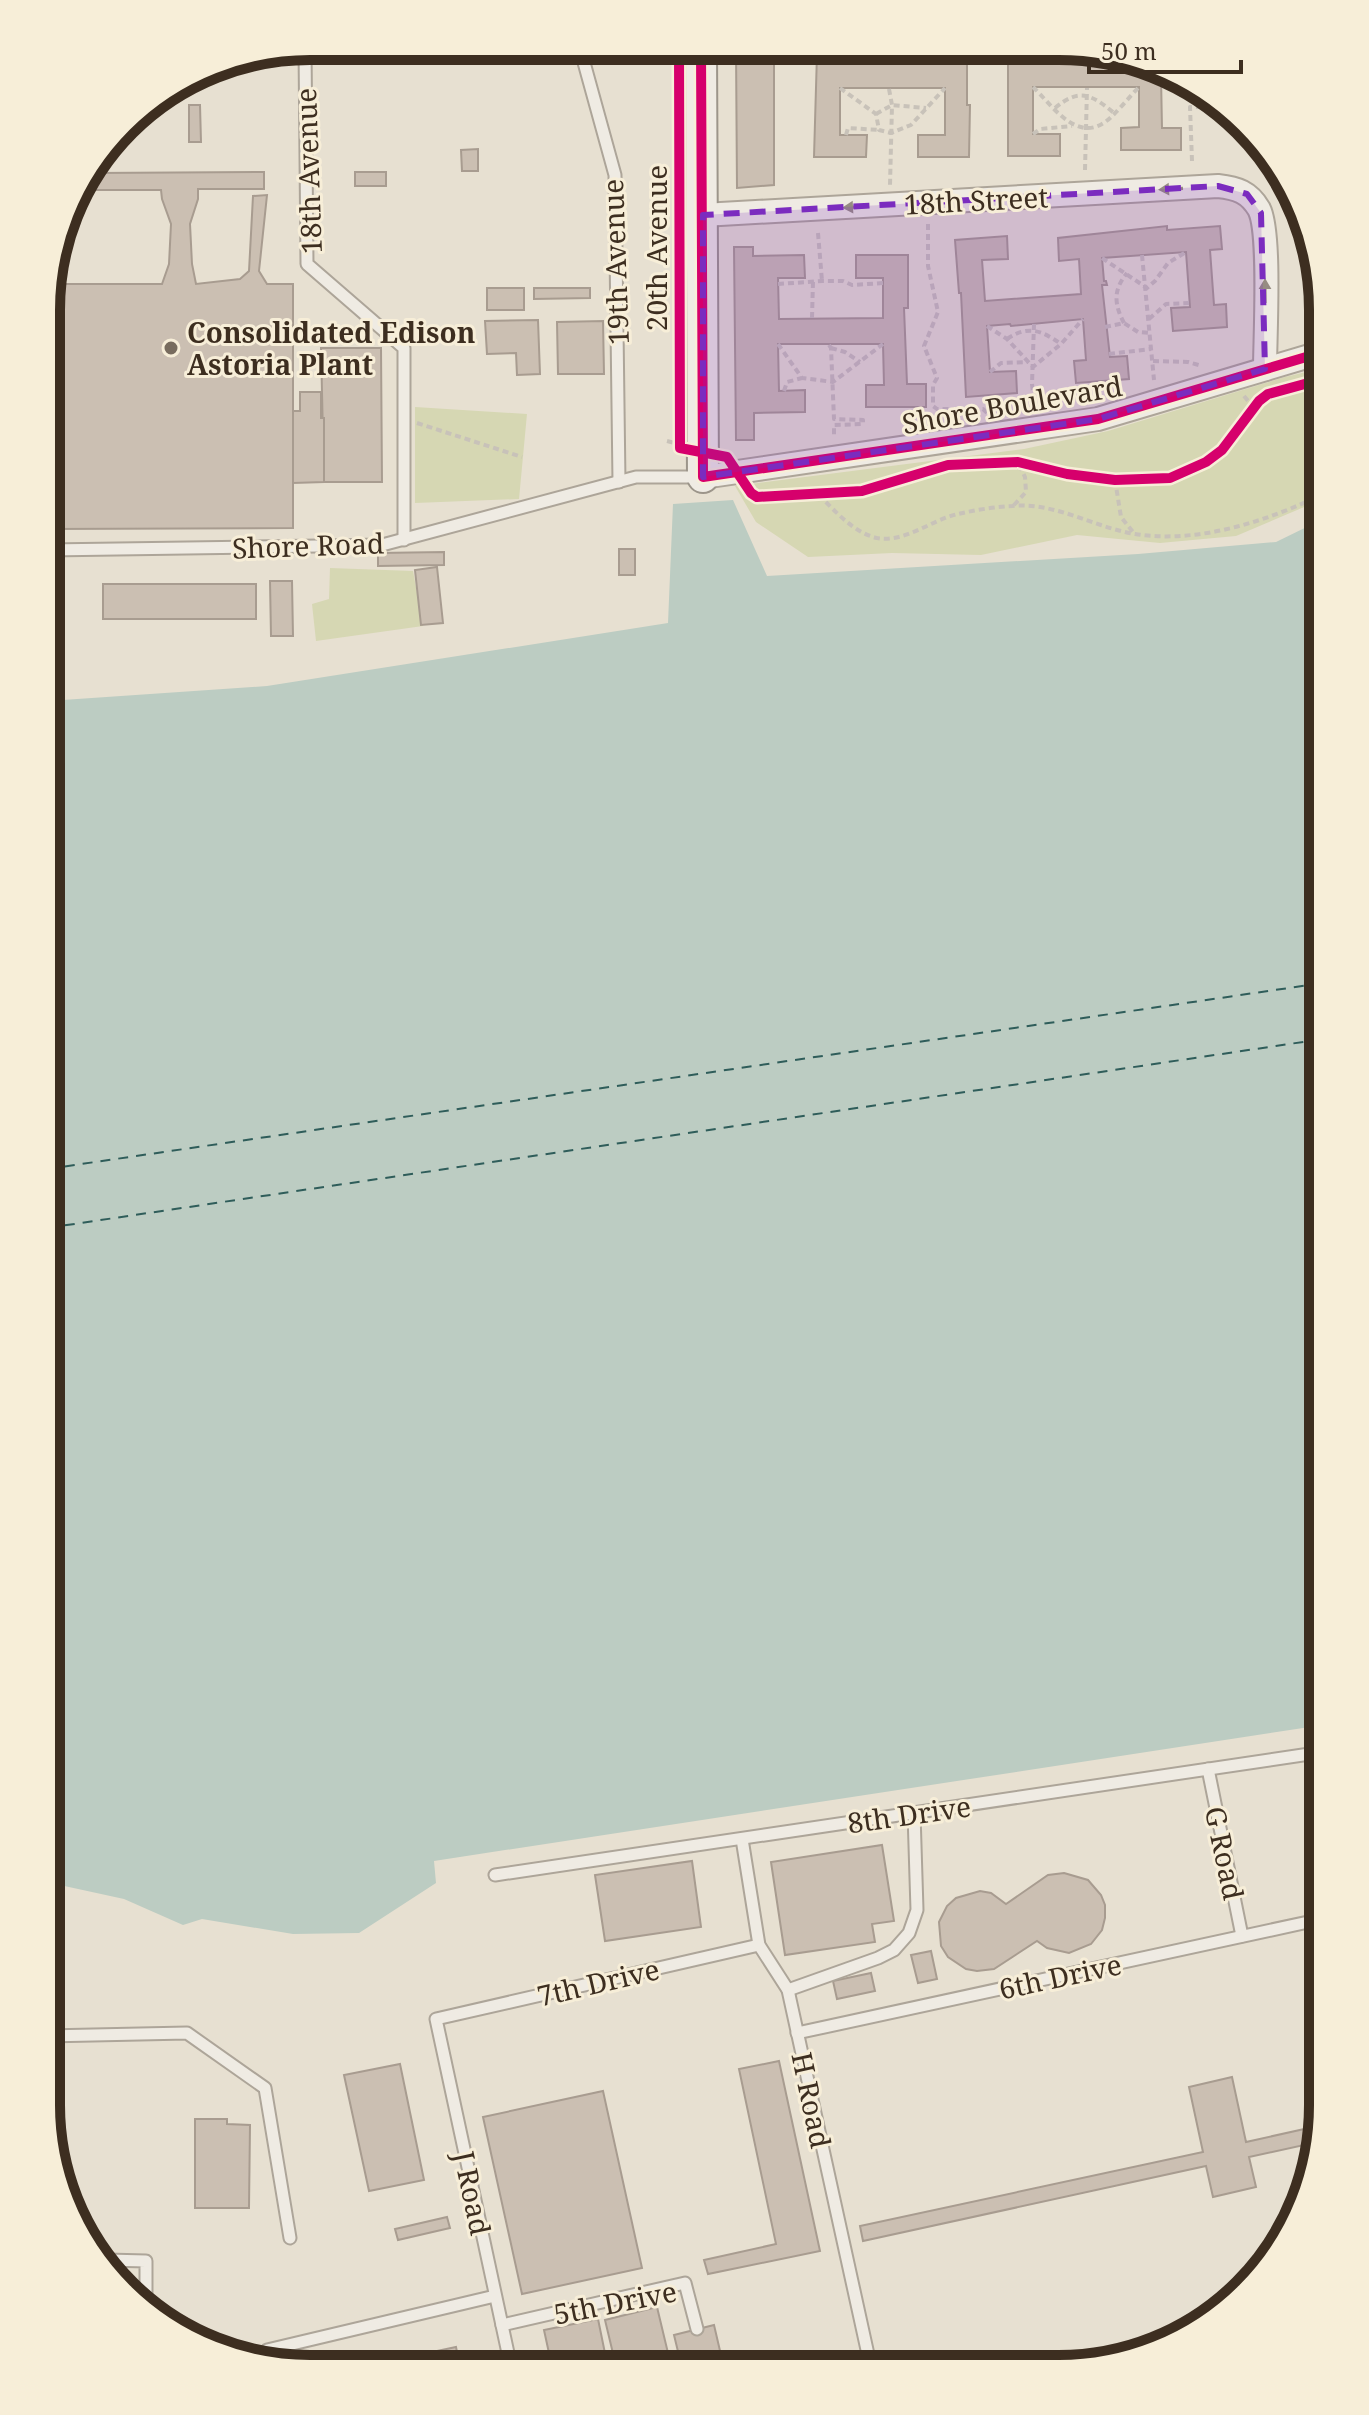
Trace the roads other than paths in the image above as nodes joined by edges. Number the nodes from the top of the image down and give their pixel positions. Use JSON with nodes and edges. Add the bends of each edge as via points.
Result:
{"nodes":[{"id":1,"x":701,"y":60,"type":"edge"},
{"id":2,"x":305,"y":61,"type":"edge"},
{"id":3,"x":583,"y":61,"type":"edge"},
{"id":4,"x":703,"y":215,"type":"junction"},
{"id":5,"x":1309,"y":356,"type":"edge"},
{"id":6,"x":1265,"y":369,"type":"junction"},
{"id":7,"x":688,"y":451,"type":"junction"},
{"id":8,"x":619,"y":482,"type":"junction"},
{"id":9,"x":404,"y":540,"type":"junction"},
{"id":10,"x":60,"y":550,"type":"edge"},
{"id":11,"x":1308,"y":1754,"type":"edge"},
{"id":12,"x":1208,"y":1769,"type":"junction"},
{"id":13,"x":914,"y":1813,"type":"junction"},
{"id":14,"x":742,"y":1839,"type":"junction"},
{"id":15,"x":495,"y":1875,"type":"dead end"},
{"id":16,"x":1308,"y":1922,"type":"edge"},
{"id":17,"x":1242,"y":1936,"type":"junction"},
{"id":18,"x":759,"y":1945,"type":"junction"},
{"id":19,"x":788,"y":1990,"type":"junction"},
{"id":20,"x":436,"y":2019,"type":"joint"},
{"id":21,"x":797,"y":2033,"type":"junction"},
{"id":22,"x":60,"y":2036,"type":"edge"},
{"id":23,"x":290,"y":2238,"type":"dead end"},
{"id":24,"x":114,"y":2260,"type":"edge"},
{"id":25,"x":146,"y":2294,"type":"edge"},
{"id":26,"x":495,"y":2296,"type":"junction"},
{"id":27,"x":502,"y":2325,"type":"junction"},
{"id":28,"x":697,"y":2329,"type":"dead end"},
{"id":29,"x":267,"y":2351,"type":"edge"},
{"id":30,"x":508,"y":2355,"type":"edge"},
{"id":31,"x":868,"y":2355,"type":"edge"}],
"edges":[{"from":1,"to":4,"type":"street","name":"20th Avenue"},
{"from":2,"to":9,"type":"lane","name":"18th Avenue","via":[[307,264],[404,348]]},
{"from":3,"to":8,"type":"lane","name":"19th Avenue","via":[[615,175]]},
{"from":6,"to":4,"type":"street","name":"18th Street","one_way":true,"via":[[1265,228],[1261,213],[1236,188]]},
{"from":4,"to":7,"type":"street","name":"20th Avenue"},
{"from":5,"to":6,"type":"street","name":"Shore Boulevard"},
{"from":6,"to":7,"type":"street","name":"Shore Boulevard","via":[[1098,419]]},
{"from":7,"to":8,"type":"lane","name":"Shore Road"},
{"from":8,"to":9,"type":"lane","name":"Shore Road"},
{"from":9,"to":10,"type":"lane","name":"Shore Road","via":[[382,545]]},
{"from":11,"to":12,"type":"lane","name":"8th Drive"},
{"from":12,"to":13,"type":"lane","name":"8th Drive"},
{"from":12,"to":17,"type":"lane","name":"G Road"},
{"from":13,"to":14,"type":"lane","name":"8th Drive"},
{"from":13,"to":19,"type":"lane","via":[[917,1910],[909,1933],[878,1958]]},
{"from":14,"to":15,"type":"lane","name":"8th Drive"},
{"from":14,"to":18,"type":"lane","name":"H Road"},
{"from":16,"to":17,"type":"lane","name":"6th Drive"},
{"from":17,"to":21,"type":"lane","name":"6th Drive"},
{"from":18,"to":19,"type":"lane","name":"H Road"},
{"from":18,"to":20,"type":"lane","name":"7th Drive"},
{"from":19,"to":21,"type":"lane","name":"H Road"},
{"from":20,"to":26,"type":"lane","name":"J Road"},
{"from":21,"to":31,"type":"lane","name":"H Road"},
{"from":22,"to":23,"type":"lane","via":[[187,2033],[265,2088]]},
{"from":24,"to":25,"type":"lane","via":[[146,2261]]},
{"from":26,"to":27,"type":"lane","name":"J Road"},
{"from":26,"to":29,"type":"lane"},
{"from":27,"to":28,"type":"lane","name":"5th Drive","via":[[685,2283]]},
{"from":27,"to":30,"type":"lane","name":"J Road"}]}
